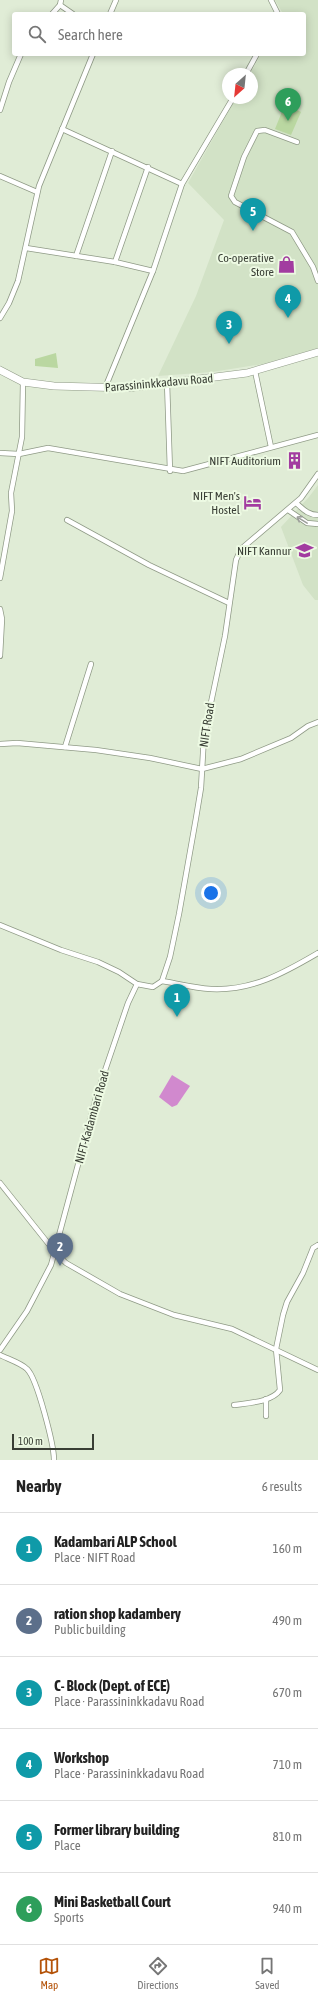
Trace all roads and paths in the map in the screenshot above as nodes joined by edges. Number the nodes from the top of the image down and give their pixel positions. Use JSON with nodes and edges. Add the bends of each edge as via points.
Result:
{"nodes":[{"id":1,"x":116,"y":0,"type":"edge"},
{"id":2,"x":271,"y":0,"type":"edge"},
{"id":3,"x":61,"y":2,"type":"edge"},
{"id":4,"x":54,"y":12,"type":"edge"},
{"id":5,"x":71,"y":12,"type":"edge"},
{"id":6,"x":111,"y":12,"type":"edge"},
{"id":7,"x":277,"y":12,"type":"edge"},
{"id":8,"x":20,"y":56,"type":"edge"},
{"id":9,"x":92,"y":56,"type":"edge"},
{"id":10,"x":255,"y":56,"type":"edge"},
{"id":11,"x":249,"y":68,"type":"edge"},
{"id":12,"x":229,"y":104,"type":"edge"},
{"id":13,"x":0,"y":110,"type":"edge"},
{"id":14,"x":62,"y":129,"type":"junction"},
{"id":15,"x":297,"y":142,"type":"dead end"},
{"id":16,"x":112,"y":151,"type":"junction"},
{"id":17,"x":148,"y":167,"type":"junction"},
{"id":18,"x":0,"y":176,"type":"edge"},
{"id":19,"x":182,"y":184,"type":"junction"},
{"id":20,"x":37,"y":192,"type":"junction"},
{"id":21,"x":26,"y":248,"type":"junction"},
{"id":22,"x":76,"y":256,"type":"junction"},
{"id":23,"x":115,"y":262,"type":"junction"},
{"id":24,"x":152,"y":271,"type":"junction"},
{"id":25,"x":318,"y":281,"type":"edge"},
{"id":26,"x":0,"y":318,"type":"edge"},
{"id":27,"x":318,"y":352,"type":"edge"},
{"id":28,"x":0,"y":370,"type":"edge"},
{"id":29,"x":255,"y":371,"type":"junction"},
{"id":30,"x":23,"y":382,"type":"junction"},
{"id":31,"x":167,"y":382,"type":"junction"},
{"id":32,"x":104,"y":389,"type":"junction"},
{"id":33,"x":318,"y":435,"type":"edge"},
{"id":34,"x":271,"y":447,"type":"junction"},
{"id":35,"x":0,"y":453,"type":"edge"},
{"id":36,"x":19,"y":454,"type":"junction"},
{"id":37,"x":170,"y":470,"type":"junction"},
{"id":38,"x":318,"y":474,"type":"edge"},
{"id":39,"x":296,"y":503,"type":"junction"},
{"id":40,"x":288,"y":510,"type":"junction"},
{"id":41,"x":318,"y":515,"type":"edge"},
{"id":42,"x":67,"y":520,"type":"dead end"},
{"id":43,"x":318,"y":524,"type":"edge"},
{"id":44,"x":0,"y":578,"type":"edge"},
{"id":45,"x":229,"y":603,"type":"junction"},
{"id":46,"x":0,"y":609,"type":"edge"},
{"id":47,"x":0,"y":656,"type":"edge"},
{"id":48,"x":91,"y":664,"type":"dead end"},
{"id":49,"x":318,"y":722,"type":"edge"},
{"id":50,"x":0,"y":744,"type":"edge"},
{"id":51,"x":65,"y":747,"type":"junction"},
{"id":52,"x":202,"y":769,"type":"junction"},
{"id":53,"x":0,"y":925,"type":"edge"},
{"id":54,"x":318,"y":953,"type":"edge"},
{"id":55,"x":162,"y":981,"type":"junction"},
{"id":56,"x":137,"y":984,"type":"junction"},
{"id":57,"x":0,"y":1183,"type":"edge"},
{"id":58,"x":318,"y":1245,"type":"edge"},
{"id":59,"x":55,"y":1252,"type":"junction"},
{"id":60,"x":276,"y":1349,"type":"junction"},
{"id":61,"x":0,"y":1350,"type":"edge"},
{"id":62,"x":0,"y":1355,"type":"edge"},
{"id":63,"x":318,"y":1370,"type":"edge"},
{"id":64,"x":266,"y":1399,"type":"junction"},
{"id":65,"x":234,"y":1406,"type":"dead end"},
{"id":66,"x":266,"y":1416,"type":"dead end"},
{"id":67,"x":54,"y":1460,"type":"edge"}],
"edges":[{"from":1,"to":6,"type":"street"},
{"from":2,"to":7,"type":"street"},
{"from":3,"to":4,"type":"street"},
{"from":3,"to":5,"type":"street"},
{"from":8,"to":13,"type":"street"},
{"from":9,"to":14,"type":"street"},
{"from":10,"to":11,"type":"street"},
{"from":12,"to":19,"type":"street"},
{"from":14,"to":16,"type":"street"},
{"from":14,"to":20,"type":"street"},
{"from":15,"to":25,"type":"street","via":[[265,130],[257,131],[244,157],[231,196],[235,202],[292,232],[313,267]]},
{"from":16,"to":17,"type":"street"},
{"from":16,"to":22,"type":"street"},
{"from":17,"to":19,"type":"street"},
{"from":17,"to":23,"type":"street"},
{"from":18,"to":20,"type":"street"},
{"from":19,"to":24,"type":"street"},
{"from":20,"to":21,"type":"street"},
{"from":21,"to":22,"type":"street"},
{"from":21,"to":26,"type":"street","via":[[18,281]]},
{"from":22,"to":23,"type":"street"},
{"from":23,"to":24,"type":"street"},
{"from":24,"to":32,"type":"street"},
{"from":27,"to":29,"type":"main road","name":"Parassininkkadavu Road"},
{"from":28,"to":30,"type":"main road","name":"Parassininkkadavu Road"},
{"from":29,"to":31,"type":"main road","name":"Parassininkkadavu Road","via":[[224,378]]},
{"from":29,"to":34,"type":"street"},
{"from":30,"to":32,"type":"main road","name":"Parassininkkadavu Road"},
{"from":30,"to":36,"type":"street","via":[[22,437]]},
{"from":31,"to":32,"type":"main road","name":"Parassininkkadavu Road"},
{"from":31,"to":37,"type":"street","via":[[166,413]]},
{"from":33,"to":34,"type":"street"},
{"from":34,"to":37,"type":"street","via":[[183,471]]},
{"from":35,"to":36,"type":"street"},
{"from":36,"to":37,"type":"street","via":[[48,448]]},
{"from":36,"to":44,"type":"street","via":[[11,493],[12,511]]},
{"from":38,"to":39,"type":"street","name":"NIFT Road"},
{"from":39,"to":40,"type":"street","name":"NIFT Road"},
{"from":39,"to":41,"type":"street","via":[[304,511]]},
{"from":43,"to":40,"type":"street","one_way":true,"via":[[307,523]]},
{"from":40,"to":45,"type":"street","name":"NIFT Road","via":[[242,549],[236,560]]},
{"from":42,"to":45,"type":"street","via":[[149,565]]},
{"from":45,"to":52,"type":"street","name":"NIFT Road","via":[[225,636],[204,736]]},
{"from":46,"to":47,"type":"street"},
{"from":48,"to":51,"type":"street"},
{"from":49,"to":52,"type":"street","via":[[291,738],[241,759]]},
{"from":50,"to":51,"type":"street"},
{"from":51,"to":52,"type":"street","via":[[150,758]]},
{"from":52,"to":55,"type":"street","name":"NIFT Road","via":[[179,914]]},
{"from":53,"to":56,"type":"street","via":[[98,962]]},
{"from":54,"to":55,"type":"street","via":[[280,975],[241,988],[211,989]]},
{"from":55,"to":56,"type":"street","via":[[153,987]]},
{"from":56,"to":59,"type":"street","name":"NIFT-Kadambari Road","via":[[97,1094]]},
{"from":57,"to":59,"type":"street"},
{"from":58,"to":60,"type":"street","via":[[314,1248],[288,1302]]},
{"from":59,"to":60,"type":"street","via":[[66,1263],[120,1294],[174,1315],[232,1329]]},
{"from":59,"to":61,"type":"street","name":"NIFT-Kadambari Road","via":[[45,1279]]},
{"from":60,"to":63,"type":"street"},
{"from":60,"to":64,"type":"street","via":[[280,1390],[276,1395]]},
{"from":62,"to":67,"type":"street","via":[[27,1369],[32,1377],[48,1422]]},
{"from":64,"to":65,"type":"street"},
{"from":64,"to":66,"type":"street"}]}
